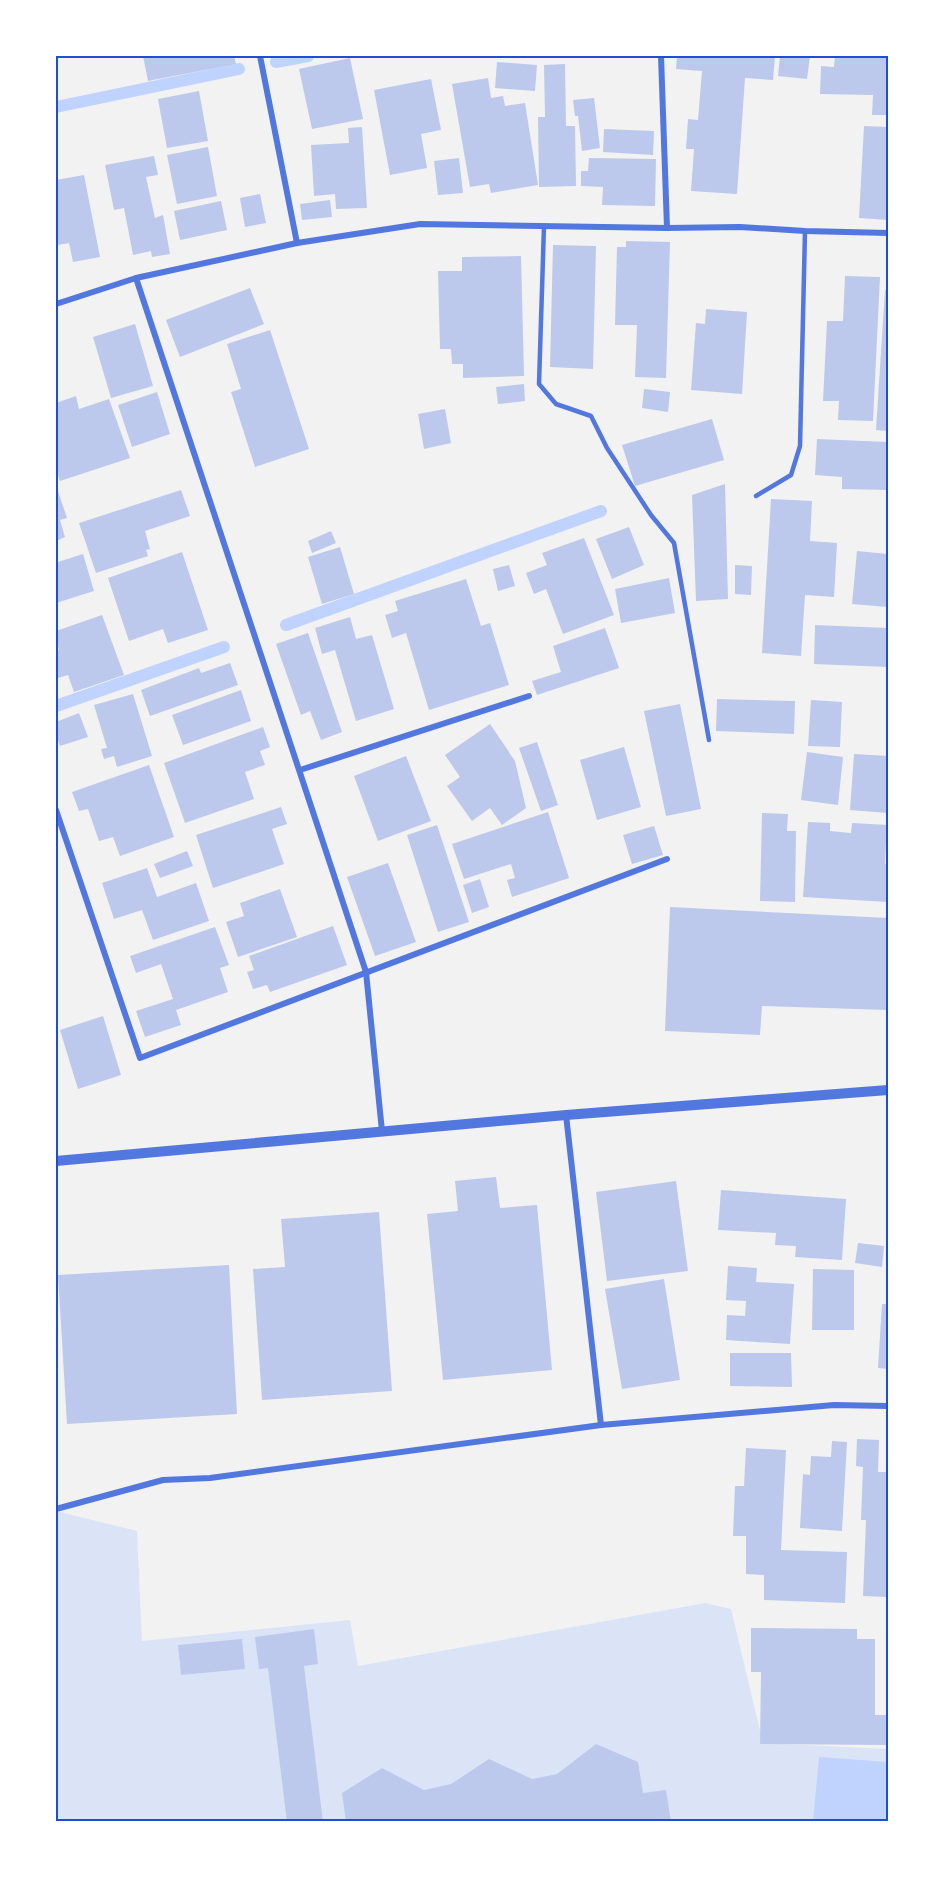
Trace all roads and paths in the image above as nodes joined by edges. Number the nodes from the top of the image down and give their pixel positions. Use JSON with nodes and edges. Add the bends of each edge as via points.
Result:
{"nodes":[{"id":1,"x":260,"y":56,"type":"edge"},
{"id":2,"x":661,"y":56,"type":"edge"},
{"id":3,"x":544,"y":226,"type":"junction"},
{"id":4,"x":667,"y":228,"type":"junction"},
{"id":5,"x":805,"y":231,"type":"junction"},
{"id":6,"x":888,"y":233,"type":"edge"},
{"id":7,"x":297,"y":243,"type":"junction"},
{"id":8,"x":136,"y":278,"type":"junction"},
{"id":9,"x":56,"y":304,"type":"edge"},
{"id":10,"x":756,"y":496,"type":"dead end"},
{"id":11,"x":529,"y":696,"type":"dead end"},
{"id":12,"x":709,"y":740,"type":"dead end"},
{"id":13,"x":300,"y":770,"type":"junction"},
{"id":14,"x":56,"y":810,"type":"edge"},
{"id":15,"x":667,"y":859,"type":"dead end"},
{"id":16,"x":366,"y":972,"type":"junction"},
{"id":17,"x":888,"y":1090,"type":"edge"},
{"id":18,"x":566,"y":1115,"type":"junction"},
{"id":19,"x":382,"y":1131,"type":"junction"},
{"id":20,"x":56,"y":1161,"type":"edge"},
{"id":21,"x":888,"y":1406,"type":"edge"},
{"id":22,"x":600,"y":1425,"type":"junction"},
{"id":23,"x":56,"y":1509,"type":"edge"}],
"edges":[{"from":1,"to":7,"type":"street"},
{"from":2,"to":4,"type":"street"},
{"from":3,"to":4,"type":"street"},
{"from":3,"to":7,"type":"street","via":[[420,224]]},
{"from":3,"to":12,"type":"lane","via":[[539,384],[556,404],[591,416],[607,448],[674,543]]},
{"from":4,"to":5,"type":"street"},
{"from":5,"to":6,"type":"street"},
{"from":5,"to":10,"type":"lane","via":[[800,446],[791,475]]},
{"from":7,"to":8,"type":"street"},
{"from":8,"to":9,"type":"street"},
{"from":8,"to":13,"type":"street"},
{"from":11,"to":13,"type":"street"},
{"from":13,"to":16,"type":"street"},
{"from":14,"to":16,"type":"street","via":[[140,1058]]},
{"from":15,"to":16,"type":"street"},
{"from":16,"to":19,"type":"street"},
{"from":17,"to":18,"type":"street"},
{"from":18,"to":19,"type":"street"},
{"from":18,"to":22,"type":"street"},
{"from":19,"to":20,"type":"street"},
{"from":21,"to":22,"type":"street","via":[[834,1405]]},
{"from":22,"to":23,"type":"street","via":[[210,1478],[163,1480]]}]}
